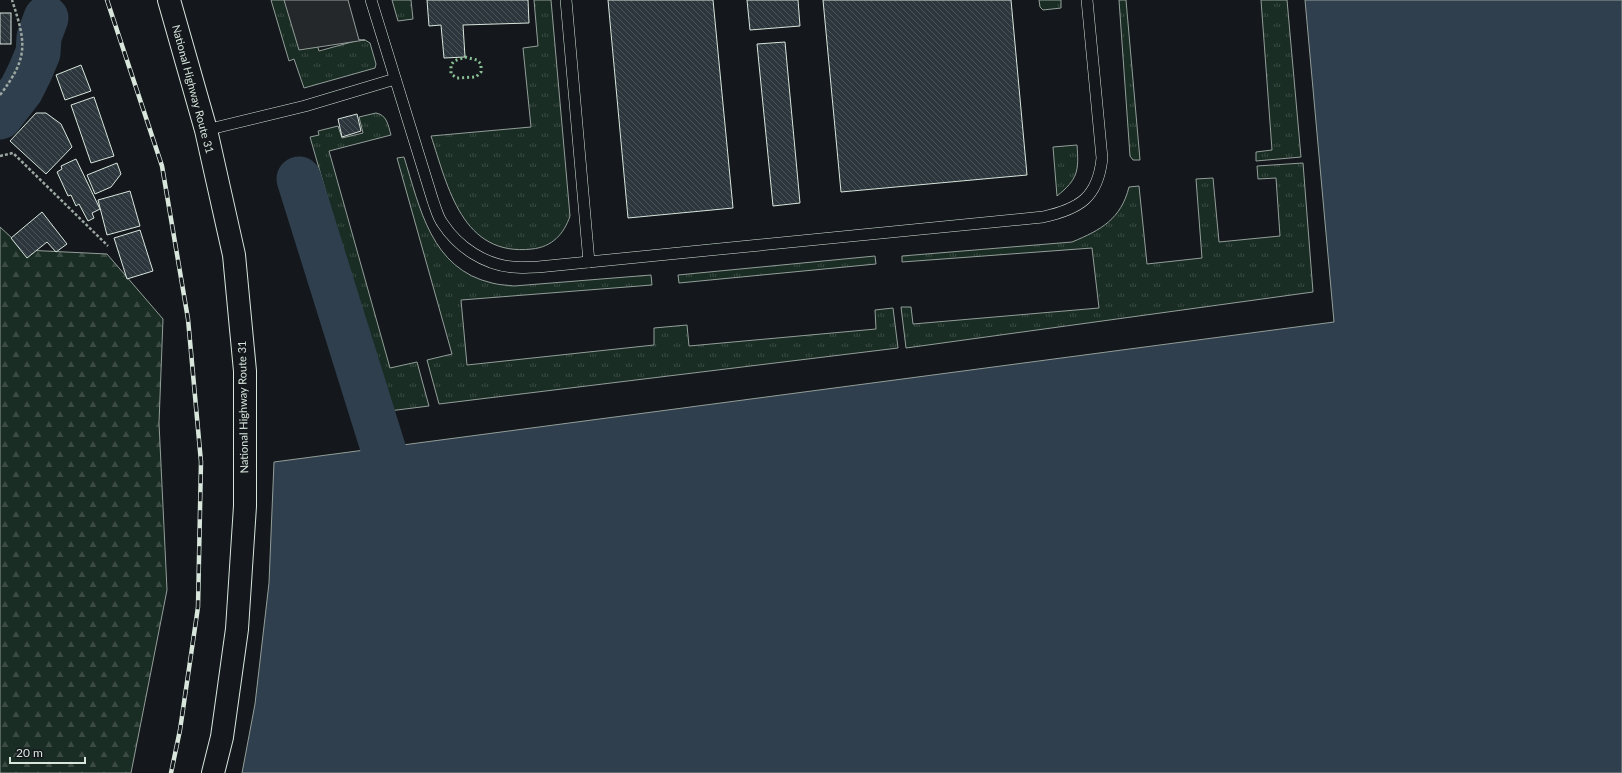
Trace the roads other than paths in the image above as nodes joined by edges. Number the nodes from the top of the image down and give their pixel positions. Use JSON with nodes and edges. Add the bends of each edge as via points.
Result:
{"nodes":[{"id":1,"x":169,"y":0,"type":"edge"},
{"id":2,"x":371,"y":0,"type":"edge"},
{"id":3,"x":566,"y":0,"type":"edge"},
{"id":4,"x":1087,"y":0,"type":"edge"},
{"id":5,"x":395,"y":79,"type":"junction"},
{"id":6,"x":206,"y":130,"type":"junction"},
{"id":7,"x":590,"y":262,"type":"junction"},
{"id":8,"x":213,"y":773,"type":"edge"}],
"edges":[{"from":1,"to":6,"type":"highway","name":"National Highway Route 31"},
{"from":2,"to":5,"type":"lane"},
{"from":3,"to":7,"type":"lane"},
{"from":4,"to":7,"type":"lane","via":[[1102,158],[1101,170],[1093,190],[1078,206],[1043,217]]},
{"from":5,"to":6,"type":"lane","via":[[305,106]]},
{"from":5,"to":7,"type":"lane","via":[[433,202],[442,224],[455,238],[483,259],[512,268]]},
{"from":6,"to":8,"type":"highway","name":"National Highway Route 31","via":[[234,255],[245,371],[245,506],[237,629],[222,737]]}]}
